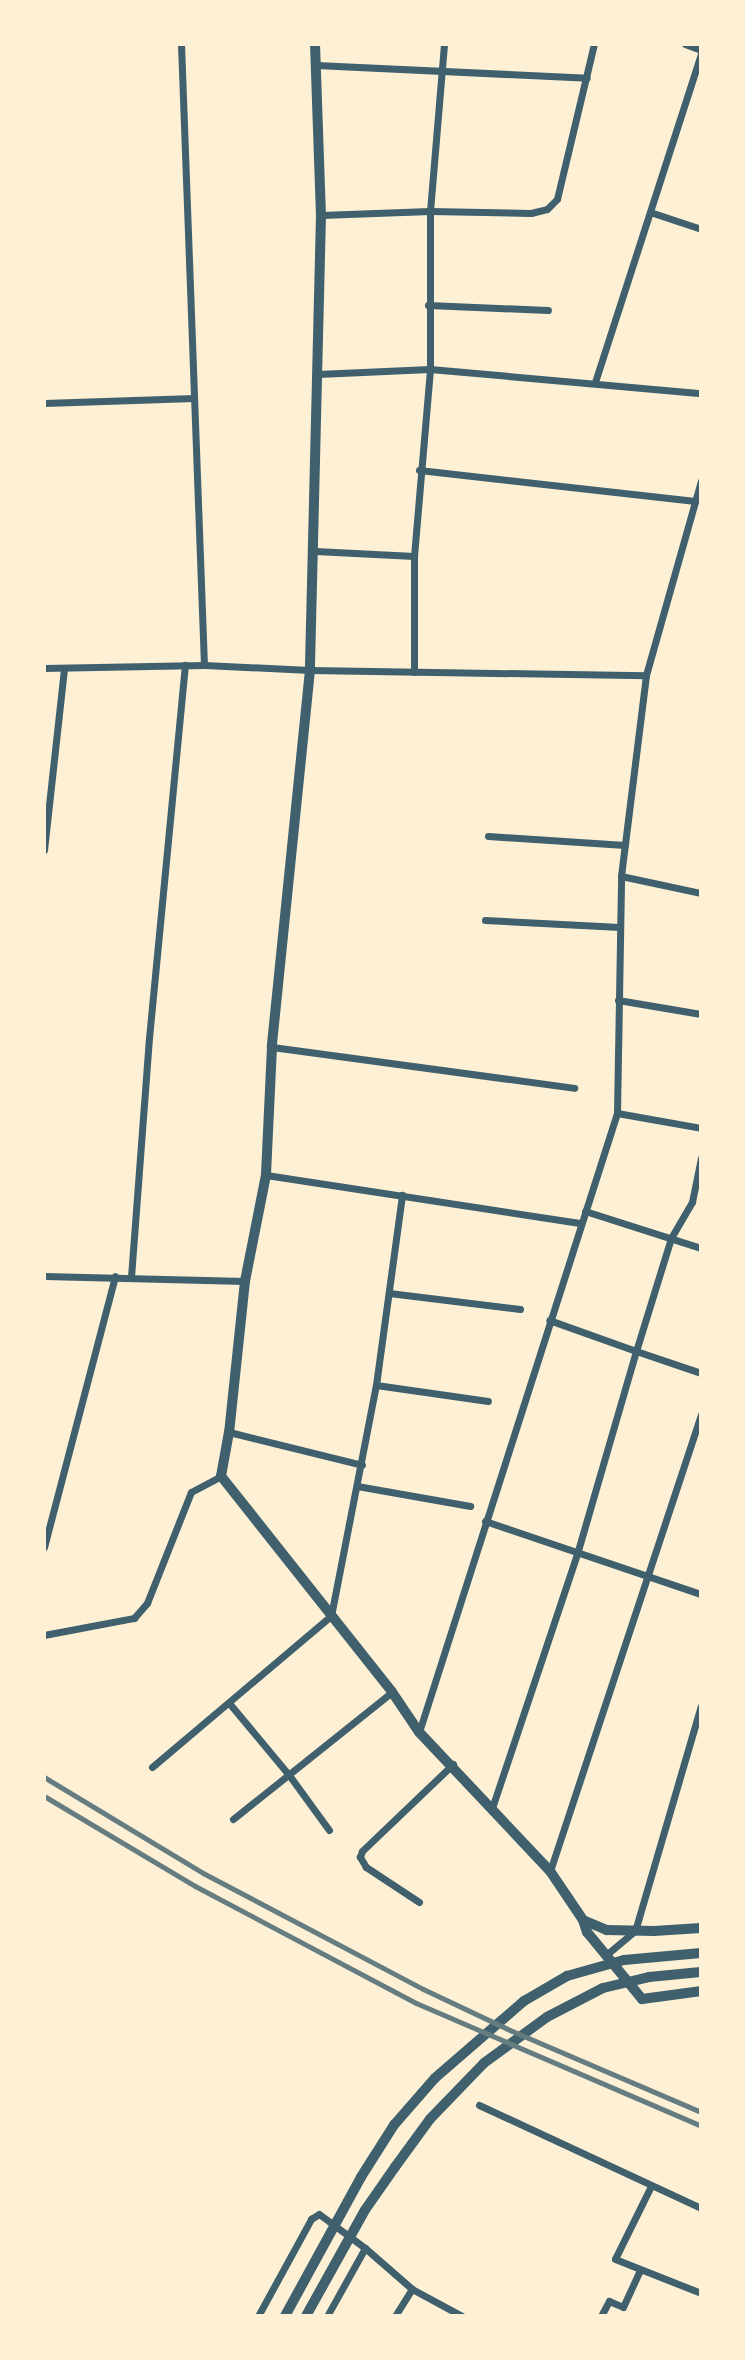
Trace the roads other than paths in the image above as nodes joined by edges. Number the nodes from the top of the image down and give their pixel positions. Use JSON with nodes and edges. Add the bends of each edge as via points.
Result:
{"nodes":[{"id":1,"x":181,"y":44,"type":"edge"},
{"id":2,"x":315,"y":44,"type":"edge"},
{"id":3,"x":443,"y":44,"type":"edge"},
{"id":4,"x":594,"y":44,"type":"edge"},
{"id":5,"x":685,"y":44,"type":"edge"},
{"id":6,"x":701,"y":52,"type":"edge"},
{"id":7,"x":316,"y":65,"type":"junction"},
{"id":8,"x":441,"y":70,"type":"junction"},
{"id":9,"x":587,"y":78,"type":"junction"},
{"id":10,"x":430,"y":211,"type":"junction"},
{"id":11,"x":650,"y":212,"type":"junction"},
{"id":12,"x":321,"y":215,"type":"junction"},
{"id":13,"x":701,"y":229,"type":"edge"},
{"id":14,"x":428,"y":305,"type":"junction"},
{"id":15,"x":548,"y":310,"type":"dead end"},
{"id":16,"x":430,"y":369,"type":"junction"},
{"id":17,"x":318,"y":374,"type":"junction"},
{"id":18,"x":595,"y":382,"type":"junction"},
{"id":19,"x":701,"y":393,"type":"edge"},
{"id":20,"x":194,"y":398,"type":"junction"},
{"id":21,"x":44,"y":403,"type":"edge"},
{"id":22,"x":419,"y":470,"type":"junction"},
{"id":23,"x":701,"y":481,"type":"edge"},
{"id":24,"x":695,"y":501,"type":"junction"},
{"id":25,"x":315,"y":551,"type":"junction"},
{"id":26,"x":414,"y":556,"type":"junction"},
{"id":27,"x":204,"y":665,"type":"junction"},
{"id":28,"x":185,"y":666,"type":"junction"},
{"id":29,"x":44,"y":668,"type":"edge"},
{"id":30,"x":64,"y":670,"type":"junction"},
{"id":31,"x":310,"y":670,"type":"junction"},
{"id":32,"x":414,"y":672,"type":"junction"},
{"id":33,"x":646,"y":675,"type":"junction"},
{"id":34,"x":488,"y":836,"type":"dead end"},
{"id":35,"x":625,"y":845,"type":"junction"},
{"id":36,"x":44,"y":846,"type":"edge"},
{"id":37,"x":621,"y":876,"type":"junction"},
{"id":38,"x":701,"y":893,"type":"edge"},
{"id":39,"x":485,"y":920,"type":"dead end"},
{"id":40,"x":620,"y":927,"type":"junction"},
{"id":41,"x":618,"y":1000,"type":"junction"},
{"id":42,"x":701,"y":1014,"type":"edge"},
{"id":43,"x":271,"y":1048,"type":"junction"},
{"id":44,"x":574,"y":1088,"type":"dead end"},
{"id":45,"x":617,"y":1113,"type":"junction"},
{"id":46,"x":701,"y":1128,"type":"edge"},
{"id":47,"x":701,"y":1158,"type":"edge"},
{"id":48,"x":266,"y":1175,"type":"junction"},
{"id":49,"x":402,"y":1195,"type":"junction"},
{"id":50,"x":584,"y":1210,"type":"junction"},
{"id":51,"x":581,"y":1223,"type":"junction"},
{"id":52,"x":671,"y":1238,"type":"junction"},
{"id":53,"x":701,"y":1248,"type":"edge"},
{"id":54,"x":44,"y":1276,"type":"edge"},
{"id":55,"x":115,"y":1276,"type":"junction"},
{"id":56,"x":131,"y":1277,"type":"junction"},
{"id":57,"x":245,"y":1281,"type":"junction"},
{"id":58,"x":389,"y":1293,"type":"junction"},
{"id":59,"x":520,"y":1309,"type":"dead end"},
{"id":60,"x":549,"y":1320,"type":"junction"},
{"id":61,"x":636,"y":1352,"type":"junction"},
{"id":62,"x":701,"y":1373,"type":"edge"},
{"id":63,"x":376,"y":1385,"type":"junction"},
{"id":64,"x":488,"y":1401,"type":"dead end"},
{"id":65,"x":701,"y":1414,"type":"edge"},
{"id":66,"x":229,"y":1432,"type":"junction"},
{"id":67,"x":362,"y":1465,"type":"junction"},
{"id":68,"x":221,"y":1476,"type":"junction"},
{"id":69,"x":357,"y":1486,"type":"junction"},
{"id":70,"x":470,"y":1506,"type":"dead end"},
{"id":71,"x":485,"y":1521,"type":"junction"},
{"id":72,"x":44,"y":1547,"type":"edge"},
{"id":73,"x":577,"y":1554,"type":"junction"},
{"id":74,"x":646,"y":1578,"type":"junction"},
{"id":75,"x":701,"y":1594,"type":"edge"},
{"id":76,"x":331,"y":1616,"type":"junction"},
{"id":77,"x":44,"y":1635,"type":"edge"},
{"id":78,"x":392,"y":1692,"type":"junction"},
{"id":79,"x":229,"y":1703,"type":"junction"},
{"id":80,"x":701,"y":1706,"type":"edge"},
{"id":81,"x":419,"y":1732,"type":"junction"},
{"id":82,"x":453,"y":1764,"type":"junction"},
{"id":83,"x":152,"y":1767,"type":"dead end"},
{"id":84,"x":289,"y":1775,"type":"junction"},
{"id":85,"x":492,"y":1808,"type":"junction"},
{"id":86,"x":233,"y":1819,"type":"dead end"},
{"id":87,"x":329,"y":1830,"type":"dead end"},
{"id":88,"x":550,"y":1871,"type":"junction"},
{"id":89,"x":419,"y":1902,"type":"dead end"},
{"id":90,"x":583,"y":1920,"type":"junction"},
{"id":91,"x":701,"y":1928,"type":"edge"},
{"id":92,"x":635,"y":1931,"type":"junction"},
{"id":93,"x":701,"y":1953,"type":"edge"},
{"id":94,"x":606,"y":1955,"type":"junction"},
{"id":95,"x":701,"y":1972,"type":"edge"},
{"id":96,"x":701,"y":1991,"type":"edge"},
{"id":97,"x":479,"y":2105,"type":"dead end"},
{"id":98,"x":651,"y":2186,"type":"junction"},
{"id":99,"x":701,"y":2208,"type":"edge"},
{"id":100,"x":365,"y":2248,"type":"junction"},
{"id":101,"x":640,"y":2270,"type":"junction"},
{"id":102,"x":412,"y":2289,"type":"junction"},
{"id":103,"x":701,"y":2293,"type":"edge"},
{"id":104,"x":258,"y":2316,"type":"edge"},
{"id":105,"x":285,"y":2316,"type":"edge"},
{"id":106,"x":306,"y":2316,"type":"edge"},
{"id":107,"x":327,"y":2316,"type":"edge"},
{"id":108,"x":395,"y":2316,"type":"edge"},
{"id":109,"x":462,"y":2316,"type":"edge"},
{"id":110,"x":601,"y":2316,"type":"edge"}],
"edges":[{"from":1,"to":20,"type":"street"},
{"from":2,"to":7,"type":"street"},
{"from":3,"to":8,"type":"street"},
{"from":4,"to":9,"type":"street"},
{"from":5,"to":6,"type":"street"},
{"from":6,"to":11,"type":"street"},
{"from":7,"to":8,"type":"street"},
{"from":7,"to":12,"type":"street"},
{"from":8,"to":9,"type":"street"},
{"from":8,"to":10,"type":"street"},
{"from":9,"to":10,"type":"street","via":[[557,199],[547,209],[531,213]]},
{"from":10,"to":12,"type":"street"},
{"from":10,"to":14,"type":"street"},
{"from":11,"to":13,"type":"street"},
{"from":11,"to":18,"type":"street"},
{"from":12,"to":17,"type":"street"},
{"from":14,"to":15,"type":"street"},
{"from":14,"to":16,"type":"street"},
{"from":16,"to":17,"type":"street"},
{"from":16,"to":18,"type":"street"},
{"from":16,"to":22,"type":"street"},
{"from":17,"to":25,"type":"street"},
{"from":18,"to":19,"type":"street"},
{"from":20,"to":21,"type":"street"},
{"from":20,"to":27,"type":"street"},
{"from":22,"to":24,"type":"street"},
{"from":22,"to":26,"type":"street"},
{"from":23,"to":24,"type":"street"},
{"from":24,"to":33,"type":"street"},
{"from":25,"to":26,"type":"street"},
{"from":25,"to":31,"type":"street"},
{"from":26,"to":32,"type":"street"},
{"from":27,"to":28,"type":"street"},
{"from":27,"to":31,"type":"street"},
{"from":28,"to":30,"type":"street"},
{"from":28,"to":56,"type":"street"},
{"from":29,"to":30,"type":"street"},
{"from":30,"to":36,"type":"street"},
{"from":31,"to":32,"type":"street"},
{"from":31,"to":43,"type":"street"},
{"from":32,"to":33,"type":"street"},
{"from":33,"to":35,"type":"street"},
{"from":34,"to":35,"type":"street"},
{"from":35,"to":37,"type":"street"},
{"from":37,"to":38,"type":"street"},
{"from":37,"to":40,"type":"street"},
{"from":39,"to":40,"type":"street"},
{"from":40,"to":41,"type":"street"},
{"from":41,"to":42,"type":"street"},
{"from":41,"to":45,"type":"street"},
{"from":43,"to":44,"type":"street"},
{"from":43,"to":48,"type":"street"},
{"from":45,"to":46,"type":"street"},
{"from":45,"to":50,"type":"street"},
{"from":47,"to":52,"type":"street","via":[[692,1202]]},
{"from":48,"to":49,"type":"street"},
{"from":48,"to":57,"type":"street"},
{"from":49,"to":51,"type":"street"},
{"from":49,"to":58,"type":"street"},
{"from":50,"to":51,"type":"street"},
{"from":50,"to":52,"type":"street"},
{"from":51,"to":60,"type":"street"},
{"from":52,"to":53,"type":"street"},
{"from":52,"to":61,"type":"street"},
{"from":54,"to":55,"type":"street"},
{"from":55,"to":56,"type":"street"},
{"from":55,"to":72,"type":"street"},
{"from":56,"to":57,"type":"street"},
{"from":57,"to":66,"type":"street"},
{"from":58,"to":59,"type":"street"},
{"from":58,"to":63,"type":"street"},
{"from":60,"to":61,"type":"street"},
{"from":60,"to":71,"type":"street"},
{"from":61,"to":62,"type":"street"},
{"from":61,"to":73,"type":"street"},
{"from":63,"to":64,"type":"street"},
{"from":63,"to":67,"type":"street"},
{"from":65,"to":74,"type":"street"},
{"from":66,"to":67,"type":"street"},
{"from":66,"to":68,"type":"street"},
{"from":67,"to":69,"type":"street"},
{"from":68,"to":76,"type":"street"},
{"from":68,"to":77,"type":"street","via":[[191,1492],[147,1603],[134,1618]]},
{"from":69,"to":70,"type":"street"},
{"from":69,"to":76,"type":"street"},
{"from":71,"to":73,"type":"street"},
{"from":71,"to":81,"type":"street"},
{"from":73,"to":74,"type":"street"},
{"from":73,"to":85,"type":"street"},
{"from":74,"to":75,"type":"street"},
{"from":74,"to":88,"type":"street"},
{"from":76,"to":78,"type":"street"},
{"from":76,"to":79,"type":"street"},
{"from":78,"to":81,"type":"street"},
{"from":78,"to":84,"type":"street"},
{"from":79,"to":83,"type":"street"},
{"from":79,"to":84,"type":"street"},
{"from":80,"to":92,"type":"street"},
{"from":81,"to":82,"type":"street"},
{"from":82,"to":85,"type":"street"},
{"from":82,"to":89,"type":"street","via":[[360,1857],[366,1867]]},
{"from":84,"to":86,"type":"street"},
{"from":84,"to":87,"type":"street"},
{"from":85,"to":88,"type":"street"},
{"from":88,"to":90,"type":"street"},
{"from":90,"to":92,"type":"street","via":[[607,1930]]},
{"from":90,"to":94,"type":"street"},
{"from":91,"to":92,"type":"street"},
{"from":92,"to":94,"type":"street"},
{"from":93,"to":105,"type":"street","via":[[612,1963],[567,1976],[524,2001],[435,2078],[394,2125],[360,2177]]},
{"from":94,"to":96,"type":"street","via":[[642,1999]]},
{"from":95,"to":106,"type":"street","via":[[603,1988],[547,2017],[484,2063],[430,2119],[395,2167],[365,2210]]},
{"from":97,"to":98,"type":"street"},
{"from":98,"to":99,"type":"street"},
{"from":98,"to":101,"type":"street","via":[[615,2259]]},
{"from":100,"to":102,"type":"street"},
{"from":100,"to":104,"type":"street","via":[[319,2214],[311,2219]]},
{"from":100,"to":107,"type":"street"},
{"from":101,"to":103,"type":"street"},
{"from":101,"to":110,"type":"street","via":[[623,2307],[609,2301]]},
{"from":102,"to":108,"type":"street"},
{"from":102,"to":109,"type":"street"}]}
